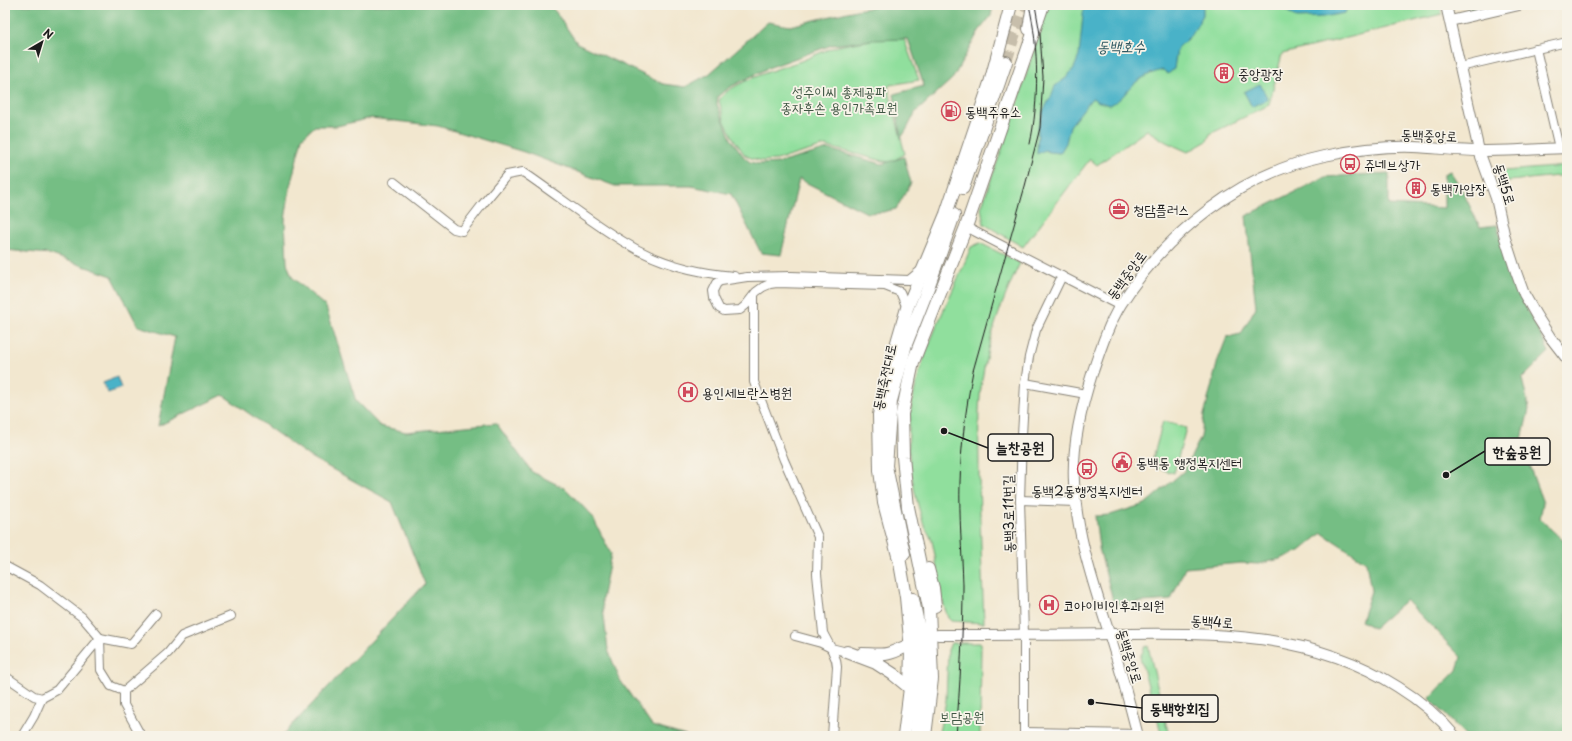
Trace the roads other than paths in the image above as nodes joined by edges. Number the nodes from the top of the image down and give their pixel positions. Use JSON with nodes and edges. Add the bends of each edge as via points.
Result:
{"nodes":[{"id":1,"x":1011,"y":5,"type":"edge"},
{"id":2,"x":1033,"y":5,"type":"edge"},
{"id":3,"x":1043,"y":5,"type":"edge"},
{"id":4,"x":1446,"y":5,"type":"edge"},
{"id":5,"x":1519,"y":5,"type":"edge"},
{"id":6,"x":1450,"y":21,"type":"junction"},
{"id":7,"x":1567,"y":42,"type":"edge"},
{"id":8,"x":1536,"y":49,"type":"junction"},
{"id":9,"x":1006,"y":62,"type":"tunnel mouth"},
{"id":10,"x":1023,"y":65,"type":"junction"},
{"id":11,"x":1460,"y":67,"type":"junction"},
{"id":12,"x":1563,"y":148,"type":"edge"},
{"id":13,"x":1480,"y":151,"type":"junction"},
{"id":14,"x":394,"y":182,"type":"dead end"},
{"id":15,"x":966,"y":227,"type":"junction"},
{"id":16,"x":923,"y":268,"type":"junction"},
{"id":17,"x":708,"y":274,"type":"junction"},
{"id":18,"x":1062,"y":276,"type":"junction"},
{"id":19,"x":747,"y":277,"type":"junction"},
{"id":20,"x":717,"y":284,"type":"junction"},
{"id":21,"x":754,"y":296,"type":"junction"},
{"id":22,"x":1120,"y":306,"type":"junction"},
{"id":23,"x":907,"y":308,"type":"junction"},
{"id":24,"x":740,"y":310,"type":"junction"},
{"id":25,"x":754,"y":326,"type":"junction"},
{"id":26,"x":904,"y":348,"type":"junction"},
{"id":27,"x":1567,"y":359,"type":"edge"},
{"id":28,"x":886,"y":380,"type":"junction"},
{"id":29,"x":1025,"y":383,"type":"junction"},
{"id":30,"x":1086,"y":394,"type":"junction"},
{"id":31,"x":880,"y":470,"type":"junction"},
{"id":32,"x":892,"y":493,"type":"junction"},
{"id":33,"x":1020,"y":500,"type":"junction"},
{"id":34,"x":1076,"y":502,"type":"junction"},
{"id":35,"x":908,"y":507,"type":"junction"},
{"id":36,"x":5,"y":566,"type":"edge"},
{"id":37,"x":156,"y":614,"type":"dead end"},
{"id":38,"x":232,"y":616,"type":"dead end"},
{"id":39,"x":1024,"y":634,"type":"junction"},
{"id":40,"x":1109,"y":634,"type":"junction"},
{"id":41,"x":938,"y":635,"type":"junction"},
{"id":42,"x":795,"y":636,"type":"dead end"},
{"id":43,"x":100,"y":638,"type":"junction"},
{"id":44,"x":911,"y":645,"type":"junction"},
{"id":45,"x":831,"y":648,"type":"junction"},
{"id":46,"x":847,"y":652,"type":"junction"},
{"id":47,"x":5,"y":676,"type":"edge"},
{"id":48,"x":910,"y":688,"type":"junction"},
{"id":49,"x":124,"y":691,"type":"junction"},
{"id":50,"x":42,"y":698,"type":"junction"},
{"id":51,"x":1024,"y":734,"type":"edge"},
{"id":52,"x":1138,"y":735,"type":"edge"},
{"id":53,"x":22,"y":736,"type":"edge"},
{"id":54,"x":141,"y":736,"type":"edge"},
{"id":55,"x":832,"y":736,"type":"edge"},
{"id":56,"x":904,"y":736,"type":"edge"},
{"id":57,"x":916,"y":736,"type":"edge"},
{"id":58,"x":925,"y":736,"type":"edge"},
{"id":59,"x":930,"y":736,"type":"edge"},
{"id":60,"x":1455,"y":736,"type":"edge"}],
"edges":[{"from":1,"to":16,"type":"main road","via":[[987,91],[946,214]]},
{"from":2,"to":10,"type":"main road"},
{"from":3,"to":10,"type":"main road"},
{"from":4,"to":6,"type":"street","name":"동백5로"},
{"from":5,"to":6,"type":"street"},
{"from":6,"to":11,"type":"street","name":"동백5로"},
{"from":7,"to":8,"type":"street"},
{"from":8,"to":11,"type":"street"},
{"from":8,"to":12,"type":"street"},
{"from":9,"to":26,"type":"main road","name":"동백죽전대로"},
{"from":10,"to":15,"type":"main road","name":"동백죽전대로"},
{"from":11,"to":13,"type":"street","name":"동백5로"},
{"from":12,"to":13,"type":"street","name":"동백중앙로"},
{"from":13,"to":22,"type":"street","name":"동백중앙로","via":[[1384,148],[1307,160],[1278,170],[1235,192],[1189,225],[1157,256]]},
{"from":13,"to":27,"type":"street","name":"동백5로","via":[[1524,294],[1550,337]]},
{"from":14,"to":17,"type":"street","via":[[454,229],[462,231],[507,175],[523,172],[624,243],[662,260]]},
{"from":15,"to":18,"type":"street"},
{"from":15,"to":35,"type":"main road","name":"동백죽전대로","via":[[913,362],[902,414]]},
{"from":16,"to":19,"type":"street","via":[[909,280]]},
{"from":16,"to":23,"type":"main road"},
{"from":17,"to":19,"type":"street"},
{"from":17,"to":20,"type":"street"},
{"from":18,"to":22,"type":"street"},
{"from":18,"to":29,"type":"street","name":"동백3로11번길","via":[[1036,330]]},
{"from":19,"to":20,"type":"street","via":[[721,281]]},
{"from":20,"to":24,"type":"street","via":[[713,294],[719,308],[729,312]]},
{"from":21,"to":23,"type":"street","via":[[763,287],[777,283],[885,286],[900,292]]},
{"from":21,"to":24,"type":"street"},
{"from":21,"to":25,"type":"street"},
{"from":22,"to":30,"type":"street","name":"동백중앙로"},
{"from":23,"to":28,"type":"main road"},
{"from":24,"to":25,"type":"street"},
{"from":25,"to":45,"type":"street","via":[[754,382],[784,460],[818,537],[817,574],[823,633]]},
{"from":26,"to":28,"type":"main road"},
{"from":26,"to":32,"type":"main road","name":"동백죽전대로","via":[[891,400],[886,466]]},
{"from":28,"to":31,"type":"main road","via":[[879,415]]},
{"from":29,"to":30,"type":"street"},
{"from":29,"to":33,"type":"street","name":"동백3로11번길"},
{"from":30,"to":34,"type":"street","name":"동백중앙로","via":[[1074,461]]},
{"from":31,"to":32,"type":"main road"},
{"from":31,"to":44,"type":"main road","via":[[884,503],[906,597]]},
{"from":32,"to":57,"type":"main road","name":"동백죽전대로","via":[[920,634]]},
{"from":33,"to":34,"type":"street"},
{"from":33,"to":39,"type":"street","name":"동백3로11번길"},
{"from":34,"to":40,"type":"street","name":"동백중앙로","via":[[1087,559]]},
{"from":35,"to":41,"type":"main road","via":[[934,588]]},
{"from":35,"to":58,"type":"main road","name":"동백죽전대로","via":[[929,608],[932,679]]},
{"from":36,"to":43,"type":"street","via":[[40,585],[82,617]]},
{"from":37,"to":43,"type":"street","via":[[131,644]]},
{"from":38,"to":49,"type":"street","via":[[182,636],[168,653]]},
{"from":39,"to":40,"type":"street","name":"동백4로"},
{"from":39,"to":41,"type":"street","name":"동백4로"},
{"from":39,"to":51,"type":"street","name":"동백3로11번길"},
{"from":40,"to":52,"type":"street","name":"동백중앙로"},
{"from":40,"to":60,"type":"street","name":"동백4로","via":[[1173,633],[1240,637],[1287,643],[1328,653],[1377,674],[1408,694]]},
{"from":41,"to":59,"type":"main road","via":[[938,692]]},
{"from":42,"to":45,"type":"street"},
{"from":43,"to":49,"type":"street","via":[[101,670],[111,686]]},
{"from":43,"to":50,"type":"street","via":[[58,690]]},
{"from":44,"to":46,"type":"main road","via":[[882,655]]},
{"from":44,"to":48,"type":"main road"},
{"from":45,"to":46,"type":"street"},
{"from":45,"to":55,"type":"street","via":[[837,667]]},
{"from":46,"to":48,"type":"main road","via":[[881,666]]},
{"from":47,"to":50,"type":"street","via":[[34,696]]},
{"from":48,"to":56,"type":"main road"},
{"from":49,"to":54,"type":"street","via":[[124,705]]},
{"from":50,"to":53,"type":"street"},
{"from":51,"to":52,"type":"street"}]}
